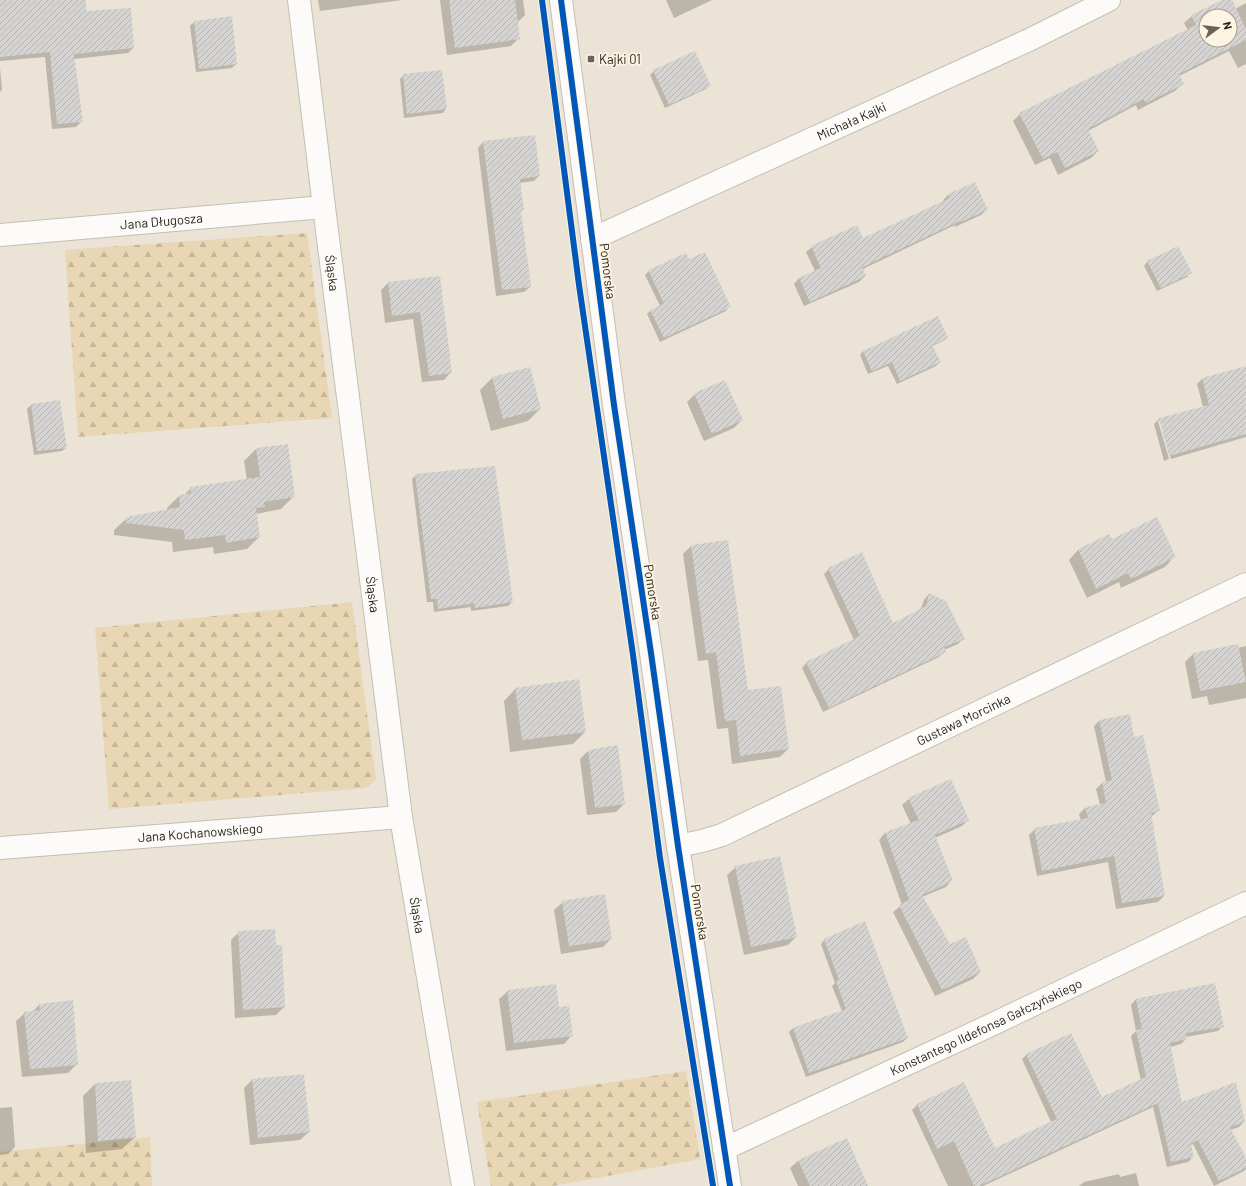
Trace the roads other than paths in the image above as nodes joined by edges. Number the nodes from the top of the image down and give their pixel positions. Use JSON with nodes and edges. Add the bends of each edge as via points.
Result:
{"nodes":[{"id":1,"x":299,"y":0,"type":"edge"},
{"id":2,"x":561,"y":0,"type":"edge"},
{"id":3,"x":1109,"y":0,"type":"edge"},
{"id":4,"x":324,"y":207,"type":"junction"},
{"id":5,"x":0,"y":234,"type":"edge"},
{"id":6,"x":592,"y":239,"type":"junction"},
{"id":7,"x":1246,"y":584,"type":"edge"},
{"id":8,"x":401,"y":817,"type":"junction"},
{"id":9,"x":678,"y":846,"type":"junction"},
{"id":10,"x":0,"y":848,"type":"edge"},
{"id":11,"x":1246,"y":903,"type":"edge"},
{"id":12,"x":724,"y":1149,"type":"junction"},
{"id":13,"x":463,"y":1186,"type":"edge"},
{"id":14,"x":730,"y":1186,"type":"edge"}],
"edges":[{"from":1,"to":4,"type":"street","name":"Śląska"},
{"from":2,"to":6,"type":"street","name":"Pomorska"},
{"from":3,"to":6,"type":"street","name":"Michała Kajki","via":[[1029,40]]},
{"from":4,"to":5,"type":"street","name":"Jana Długosza"},
{"from":4,"to":8,"type":"street","name":"Śląska"},
{"from":6,"to":9,"type":"street","name":"Pomorska"},
{"from":7,"to":9,"type":"street","name":"Gustawa Morcinka","via":[[722,835]]},
{"from":8,"to":10,"type":"street","name":"Jana Kochanowskiego"},
{"from":8,"to":13,"type":"street","name":"Śląska"},
{"from":9,"to":12,"type":"street","name":"Pomorska"},
{"from":11,"to":12,"type":"street","name":"Konstantego Ildefonsa Gałczyńskiego"},
{"from":12,"to":14,"type":"street","name":"Pomorska"}]}
